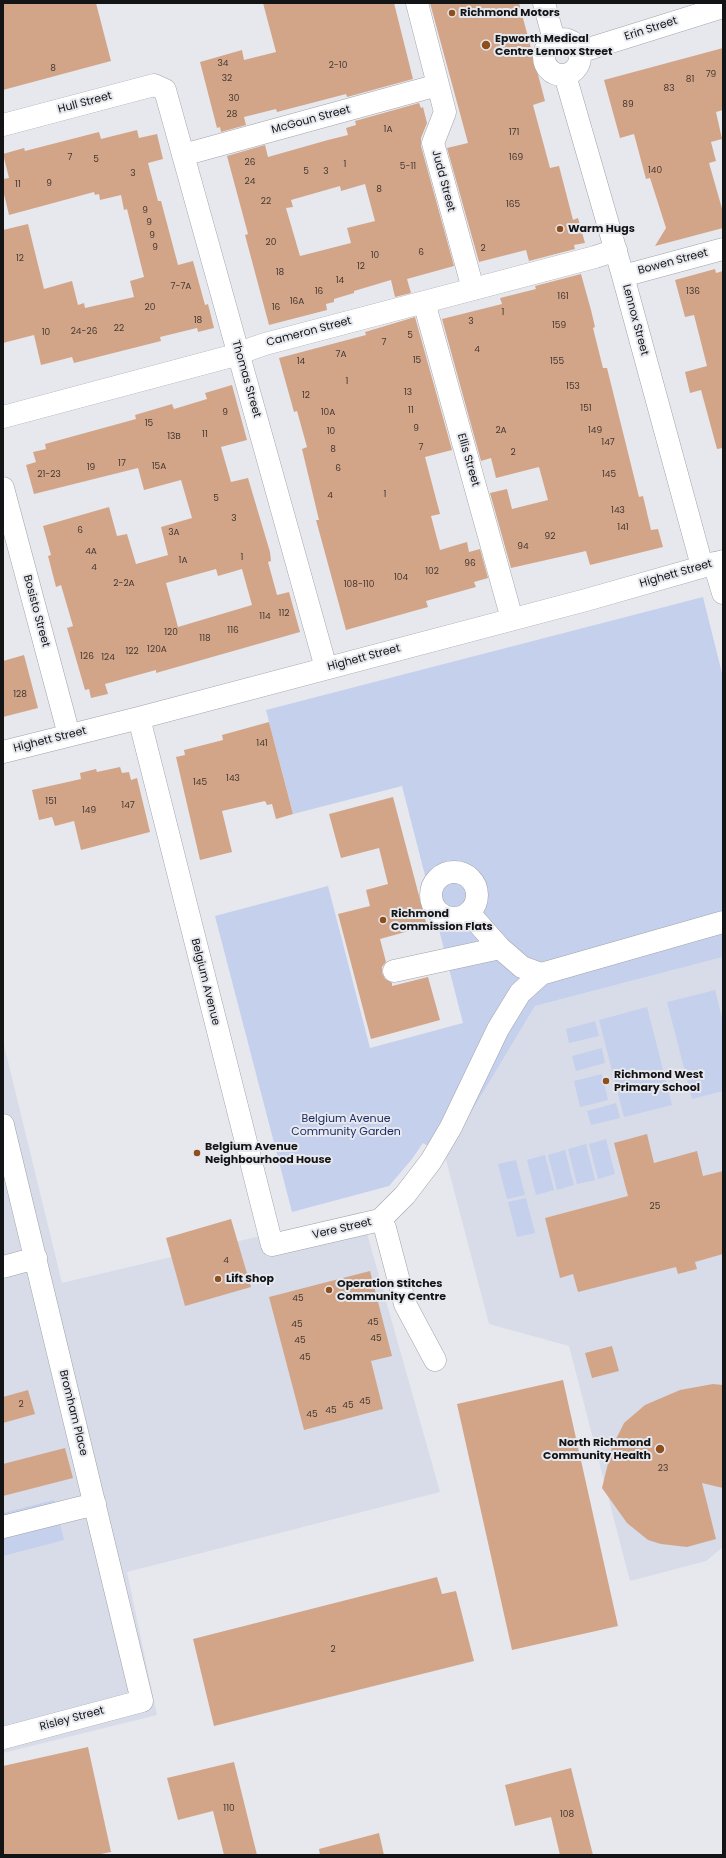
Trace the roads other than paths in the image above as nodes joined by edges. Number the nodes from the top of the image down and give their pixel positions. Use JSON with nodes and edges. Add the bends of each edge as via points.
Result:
{"nodes":[{"id":1,"x":417,"y":3,"type":"edge"},
{"id":2,"x":544,"y":3,"type":"edge"},
{"id":3,"x":723,"y":7,"type":"edge"},
{"id":4,"x":554,"y":40,"type":"junction"},
{"id":5,"x":579,"y":52,"type":"junction"},
{"id":6,"x":565,"y":75,"type":"junction"},
{"id":7,"x":438,"y":86,"type":"junction"},
{"id":8,"x":166,"y":90,"type":"joint"},
{"id":9,"x":3,"y":125,"type":"edge"},
{"id":10,"x":184,"y":154,"type":"junction"},
{"id":11,"x":723,"y":249,"type":"edge"},
{"id":12,"x":616,"y":250,"type":"junction"},
{"id":13,"x":624,"y":276,"type":"junction"},
{"id":14,"x":473,"y":289,"type":"junction"},
{"id":15,"x":424,"y":302,"type":"junction"},
{"id":16,"x":239,"y":352,"type":"junction"},
{"id":17,"x":3,"y":418,"type":"edge"},
{"id":18,"x":3,"y":488,"type":"edge"},
{"id":19,"x":713,"y":563,"type":"edge"},
{"id":20,"x":723,"y":593,"type":"edge"},
{"id":21,"x":512,"y":619,"type":"junction"},
{"id":22,"x":326,"y":668,"type":"junction"},
{"id":23,"x":140,"y":718,"type":"junction"},
{"id":24,"x":69,"y":734,"type":"junction"},
{"id":25,"x":3,"y":752,"type":"edge"},
{"id":26,"x":469,"y":913,"type":"dead end"},
{"id":27,"x":723,"y":922,"type":"edge"},
{"id":28,"x":500,"y":948,"type":"junction"},
{"id":29,"x":394,"y":971,"type":"dead end"},
{"id":30,"x":542,"y":974,"type":"junction"},
{"id":31,"x":3,"y":1125,"type":"edge"},
{"id":32,"x":380,"y":1220,"type":"junction"},
{"id":33,"x":272,"y":1245,"type":"joint"},
{"id":34,"x":36,"y":1258,"type":"junction"},
{"id":35,"x":3,"y":1267,"type":"edge"},
{"id":36,"x":435,"y":1360,"type":"dead end"},
{"id":37,"x":95,"y":1504,"type":"junction"},
{"id":38,"x":3,"y":1527,"type":"edge"},
{"id":39,"x":142,"y":1701,"type":"joint"},
{"id":40,"x":3,"y":1738,"type":"edge"}],
"edges":[{"from":1,"to":7,"type":"street","name":"Judd Street"},
{"from":2,"to":4,"type":"street"},
{"from":3,"to":5,"type":"street","name":"Erin Street"},
{"from":4,"to":5,"type":"street","via":[[570,40]]},
{"from":4,"to":6,"type":"street","via":[[544,53],[545,65],[553,73]]},
{"from":5,"to":6,"type":"street","via":[[578,64],[571,73]]},
{"from":6,"to":12,"type":"street","name":"Lennox Street"},
{"from":7,"to":10,"type":"street","name":"McGoun Street"},
{"from":7,"to":14,"type":"street","name":"Judd Street","via":[[445,112],[433,143]]},
{"from":8,"to":9,"type":"street","name":"Hull Street","via":[[154,85]]},
{"from":8,"to":10,"type":"street","name":"Thomas Street"},
{"from":10,"to":16,"type":"street","name":"Thomas Street"},
{"from":11,"to":13,"type":"street","name":"Bowen Street"},
{"from":12,"to":13,"type":"street","name":"Lennox Street"},
{"from":12,"to":14,"type":"street","name":"Cameron Street"},
{"from":13,"to":19,"type":"street","name":"Lennox Street"},
{"from":14,"to":15,"type":"street","name":"Cameron Street"},
{"from":15,"to":16,"type":"street","name":"Cameron Street"},
{"from":15,"to":21,"type":"street","name":"Ellis Street"},
{"from":16,"to":17,"type":"street","name":"Cameron Street"},
{"from":16,"to":22,"type":"street","name":"Thomas Street"},
{"from":18,"to":24,"type":"street","name":"Bosisto Street"},
{"from":19,"to":20,"type":"street","name":"Lennox Street"},
{"from":19,"to":21,"type":"street","name":"Highett Street"},
{"from":21,"to":22,"type":"street","name":"Highett Street"},
{"from":22,"to":23,"type":"street","name":"Highett Street"},
{"from":23,"to":24,"type":"street","name":"Highett Street"},
{"from":23,"to":33,"type":"street","name":"Belgium Avenue"},
{"from":24,"to":25,"type":"street","name":"Highett Street"},
{"from":26,"to":28,"type":"street"},
{"from":27,"to":30,"type":"street"},
{"from":28,"to":29,"type":"street"},
{"from":28,"to":30,"type":"street","via":[[522,967]]},
{"from":30,"to":32,"type":"street","via":[[520,993],[498,1029],[432,1161],[405,1195]]},
{"from":31,"to":34,"type":"street","name":"Bromham Place"},
{"from":32,"to":33,"type":"street","name":"Vere Street"},
{"from":32,"to":36,"type":"street","name":"Vere Street","via":[[385,1228],[405,1304]]},
{"from":34,"to":35,"type":"street"},
{"from":34,"to":37,"type":"street","name":"Bromham Place"},
{"from":37,"to":38,"type":"street"},
{"from":37,"to":39,"type":"street","name":"Bromham Place"},
{"from":39,"to":40,"type":"street","name":"Risley Street"}]}
